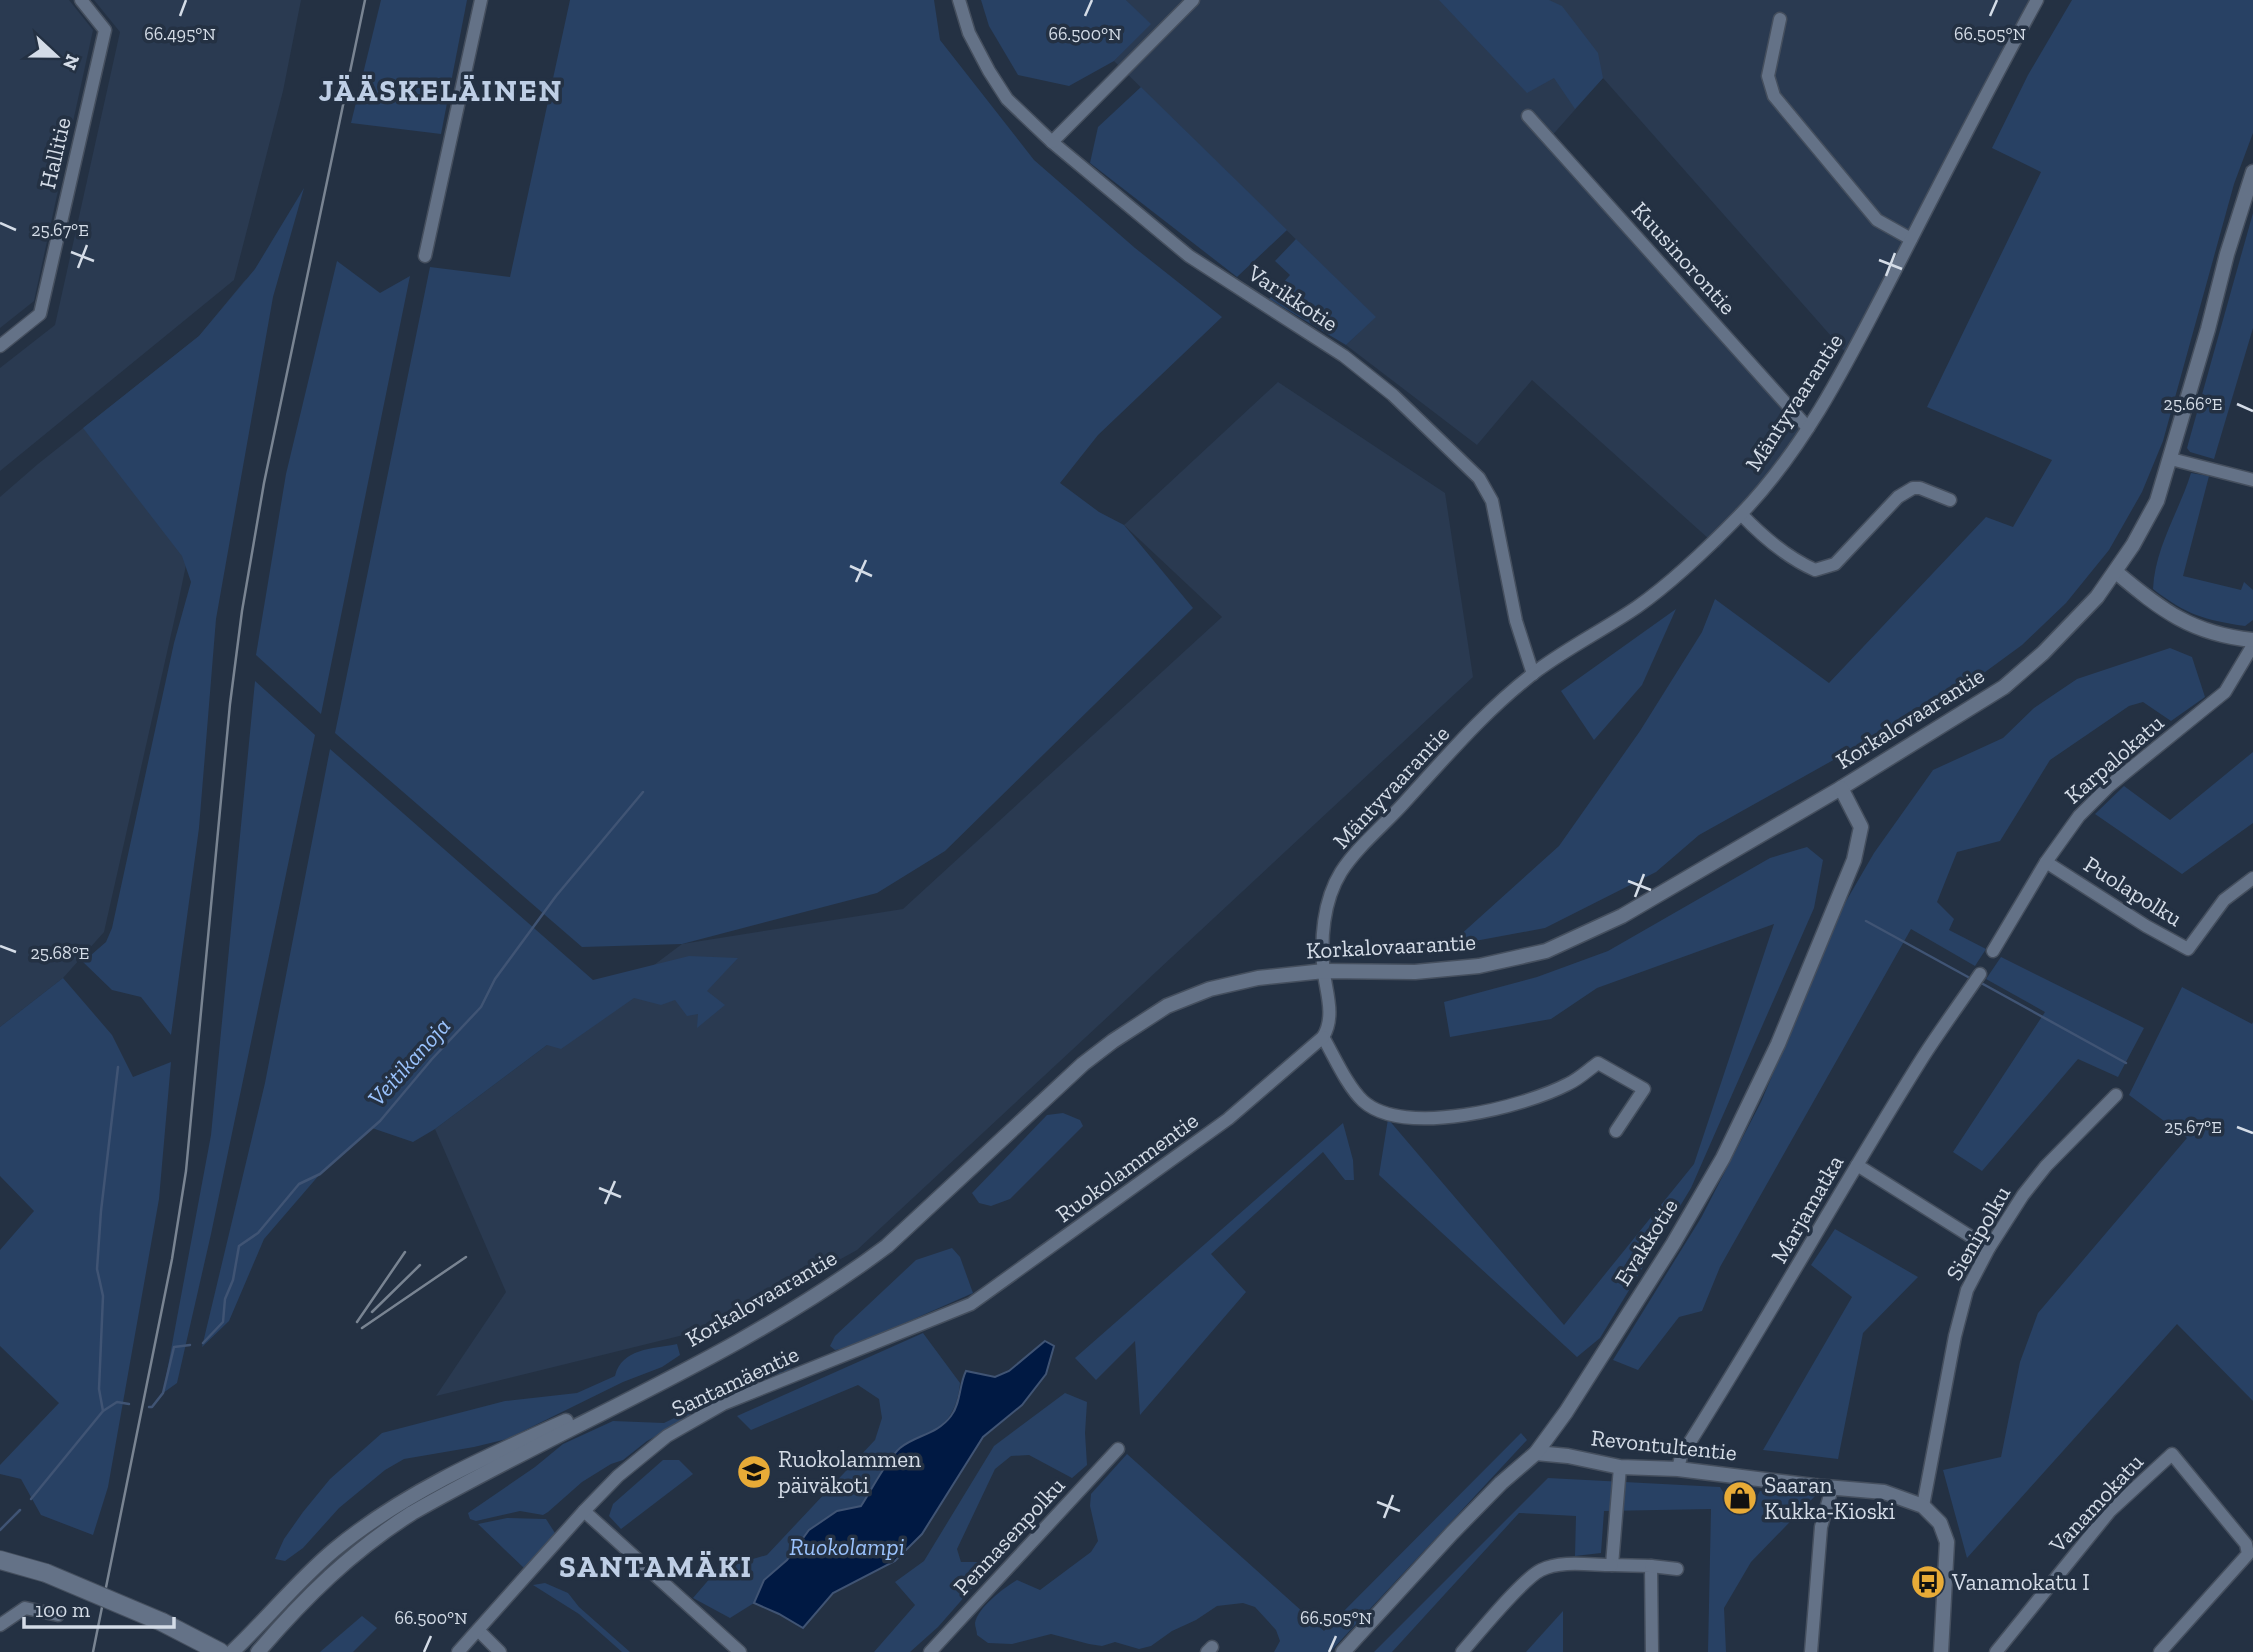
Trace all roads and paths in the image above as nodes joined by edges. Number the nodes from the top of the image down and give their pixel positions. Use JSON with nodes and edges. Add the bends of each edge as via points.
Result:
{"nodes":[{"id":1,"x":81,"y":0,"type":"edge"},
{"id":2,"x":481,"y":0,"type":"edge"},
{"id":3,"x":959,"y":0,"type":"edge"},
{"id":4,"x":1193,"y":0,"type":"edge"},
{"id":5,"x":2037,"y":0,"type":"edge"},
{"id":6,"x":1780,"y":19,"type":"dead end"},
{"id":7,"x":1528,"y":116,"type":"dead end"},
{"id":8,"x":1052,"y":142,"type":"junction"},
{"id":9,"x":2253,"y":172,"type":"edge"},
{"id":10,"x":1911,"y":239,"type":"junction"},
{"id":11,"x":425,"y":256,"type":"dead end"},
{"id":12,"x":0,"y":346,"type":"edge"},
{"id":13,"x":1808,"y":428,"type":"junction"},
{"id":14,"x":2171,"y":459,"type":"junction"},
{"id":15,"x":2253,"y":480,"type":"edge"},
{"id":16,"x":1950,"y":500,"type":"dead end"},
{"id":17,"x":1741,"y":514,"type":"junction"},
{"id":18,"x":2116,"y":572,"type":"junction"},
{"id":19,"x":2253,"y":643,"type":"edge"},
{"id":20,"x":1533,"y":674,"type":"junction"},
{"id":21,"x":1841,"y":788,"type":"junction"},
{"id":22,"x":2046,"y":862,"type":"junction"},
{"id":23,"x":2253,"y":878,"type":"edge"},
{"id":24,"x":1993,"y":951,"type":"dead end"},
{"id":25,"x":1324,"y":971,"type":"junction"},
{"id":26,"x":1980,"y":974,"type":"dead end"},
{"id":27,"x":1324,"y":1037,"type":"junction"},
{"id":28,"x":2116,"y":1095,"type":"dead end"},
{"id":29,"x":1616,"y":1131,"type":"dead end"},
{"id":30,"x":1857,"y":1165,"type":"junction"},
{"id":31,"x":1989,"y":1248,"type":"junction"},
{"id":32,"x":944,"y":1315,"type":"joint"},
{"id":33,"x":635,"y":1395,"type":"junction"},
{"id":34,"x":1118,"y":1448,"type":"dead end"},
{"id":35,"x":1536,"y":1453,"type":"junction"},
{"id":36,"x":1620,"y":1467,"type":"junction"},
{"id":37,"x":1678,"y":1469,"type":"junction"},
{"id":38,"x":1832,"y":1488,"type":"junction"},
{"id":39,"x":1923,"y":1506,"type":"junction"},
{"id":40,"x":584,"y":1511,"type":"junction"},
{"id":41,"x":0,"y":1560,"type":"edge"},
{"id":42,"x":1612,"y":1565,"type":"junction"},
{"id":43,"x":1651,"y":1566,"type":"junction"},
{"id":44,"x":1677,"y":1569,"type":"dead end"},
{"id":45,"x":58,"y":1615,"type":"dead end"},
{"id":46,"x":0,"y":1625,"type":"edge"},
{"id":47,"x":478,"y":1630,"type":"junction"},
{"id":48,"x":220,"y":1652,"type":"edge"},
{"id":49,"x":232,"y":1652,"type":"edge"},
{"id":50,"x":258,"y":1652,"type":"edge"},
{"id":51,"x":458,"y":1652,"type":"edge"},
{"id":52,"x":500,"y":1652,"type":"edge"},
{"id":53,"x":740,"y":1652,"type":"edge"},
{"id":54,"x":930,"y":1652,"type":"edge"},
{"id":55,"x":1343,"y":1652,"type":"edge"},
{"id":56,"x":1462,"y":1652,"type":"edge"},
{"id":57,"x":1652,"y":1652,"type":"edge"},
{"id":58,"x":1811,"y":1652,"type":"edge"},
{"id":59,"x":1941,"y":1652,"type":"edge"},
{"id":60,"x":1996,"y":1652,"type":"edge"},
{"id":61,"x":2160,"y":1652,"type":"edge"}],
"edges":[{"from":1,"to":12,"type":"street","name":"Hallitie","via":[[105,30],[40,314]]},
{"from":2,"to":11,"type":"street"},
{"from":3,"to":8,"type":"street","name":"Varikkotie","via":[[969,33],[1007,99]]},
{"from":4,"to":8,"type":"street"},
{"from":5,"to":10,"type":"street","name":"Mäntyvaarantie"},
{"from":6,"to":10,"type":"street","via":[[1768,76],[1774,96],[1877,220]]},
{"from":7,"to":13,"type":"street","name":"Kuusinorontie"},
{"from":8,"to":20,"type":"street","name":"Varikkotie","via":[[1189,256],[1344,356],[1393,395],[1479,478],[1492,501],[1516,621]]},
{"from":9,"to":14,"type":"street","name":"Korkalovaarantie"},
{"from":10,"to":13,"type":"street","name":"Mäntyvaarantie"},
{"from":13,"to":17,"type":"street","name":"Mäntyvaarantie"},
{"from":14,"to":15,"type":"street"},
{"from":14,"to":18,"type":"street","name":"Korkalovaarantie","via":[[2157,501]]},
{"from":16,"to":17,"type":"street","via":[[1913,488],[1898,497],[1835,564],[1815,570],[1799,563]]},
{"from":17,"to":20,"type":"street","name":"Mäntyvaarantie","via":[[1638,606]]},
{"from":18,"to":19,"type":"street","via":[[2165,613],[2194,628]]},
{"from":18,"to":21,"type":"street","name":"Korkalovaarantie","via":[[2043,653],[2004,687]]},
{"from":19,"to":22,"type":"street","name":"Karpalokatu","via":[[2225,692],[2091,802]]},
{"from":20,"to":25,"type":"street","name":"Mäntyvaarantie","via":[[1464,738],[1342,871],[1327,900]]},
{"from":21,"to":25,"type":"street","name":"Korkalovaarantie","via":[[1622,915],[1546,951],[1466,968]]},
{"from":21,"to":35,"type":"street","name":"Evakkotie","via":[[1861,827],[1854,860],[1777,1044],[1723,1158],[1673,1244]]},
{"from":22,"to":23,"type":"street","name":"Puolapolku","via":[[2188,949],[2224,900]]},
{"from":22,"to":24,"type":"street","name":"Karpalokatu"},
{"from":25,"to":27,"type":"street","name":"Mäntyvaarantie","via":[[1329,999]]},
{"from":25,"to":33,"type":"street","name":"Korkalovaarantie","via":[[1234,983],[1167,1006],[1083,1064],[887,1246],[854,1271],[781,1319]]},
{"from":26,"to":30,"type":"street","name":"Marjamatka"},
{"from":27,"to":29,"type":"street","via":[[1363,1101],[1382,1111],[1421,1119],[1468,1115],[1538,1097],[1570,1083],[1598,1062],[1643,1089]]},
{"from":27,"to":32,"type":"street","name":"Ruokolammentie","via":[[1228,1119],[997,1287]]},
{"from":28,"to":31,"type":"street","name":"Sienipolku","via":[[2046,1166]]},
{"from":30,"to":31,"type":"street"},
{"from":30,"to":37,"type":"street","name":"Marjamatka","via":[[1681,1457]]},
{"from":31,"to":39,"type":"street","name":"Sienipolku","via":[[1966,1290]]},
{"from":32,"to":40,"type":"street","name":"Santamäentie","via":[[723,1404],[667,1436]]},
{"from":33,"to":49,"type":"street","name":"Korkalovaarantie","via":[[618,1397],[504,1448],[407,1498],[332,1551]]},
{"from":33,"to":50,"type":"street","name":"Korkalovaarantie","via":[[454,1489],[375,1536],[342,1563]]},
{"from":34,"to":54,"type":"street","name":"Pennasenpolku"},
{"from":35,"to":36,"type":"street","name":"Revontultentie"},
{"from":35,"to":55,"type":"street","name":"Evakkotie","via":[[1452,1533]]},
{"from":36,"to":37,"type":"street","name":"Revontultentie"},
{"from":36,"to":42,"type":"street"},
{"from":37,"to":38,"type":"street","name":"Revontultentie"},
{"from":38,"to":39,"type":"street","name":"Revontultentie","via":[[1884,1492]]},
{"from":38,"to":58,"type":"street","via":[[1821,1527]]},
{"from":39,"to":59,"type":"street","via":[[1940,1523],[1947,1542]]},
{"from":40,"to":47,"type":"street","name":"Santamäentie"},
{"from":40,"to":53,"type":"street"},
{"from":41,"to":48,"type":"main road","bridge":true,"via":[[46,1573]]},
{"from":42,"to":43,"type":"street"},
{"from":42,"to":56,"type":"street","via":[[1540,1570]]},
{"from":43,"to":44,"type":"street"},
{"from":43,"to":57,"type":"street"},
{"from":45,"to":46,"type":"street","via":[[25,1608]]},
{"from":47,"to":51,"type":"street","name":"Santamäentie"},
{"from":47,"to":52,"type":"street"},
{"from":60,"to":61,"type":"street","name":"Vanamokatu","via":[[2110,1511],[2172,1454],[2246,1544],[2248,1554]]}]}
